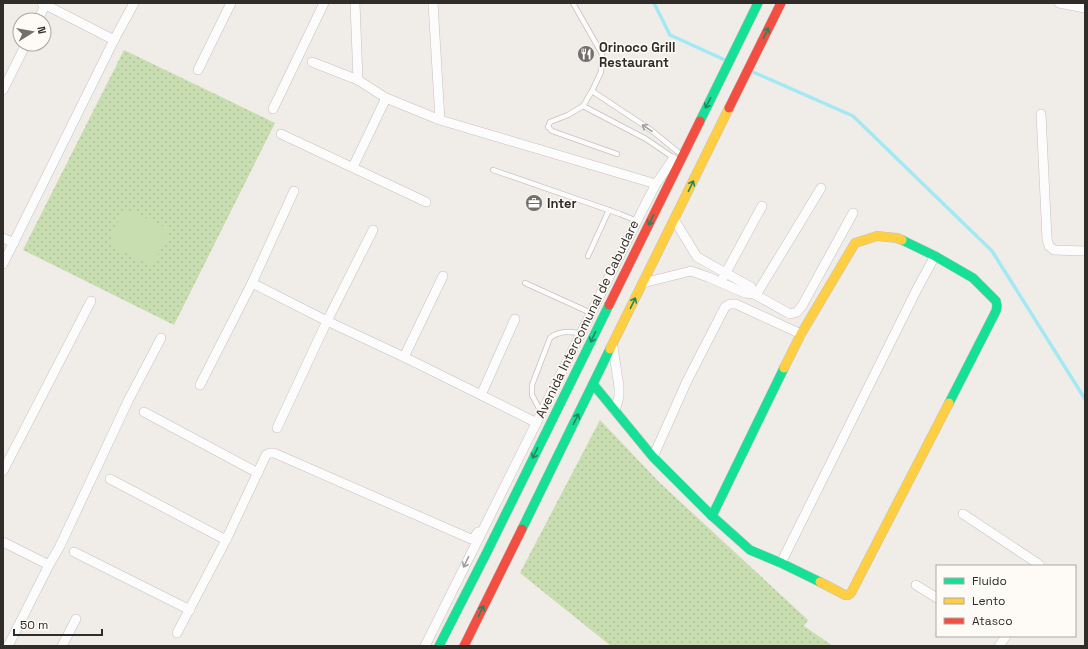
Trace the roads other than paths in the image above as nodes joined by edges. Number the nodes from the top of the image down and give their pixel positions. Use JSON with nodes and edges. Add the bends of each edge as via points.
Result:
{"nodes":[{"id":1,"x":134,"y":3,"type":"edge"},
{"id":2,"x":231,"y":3,"type":"edge"},
{"id":3,"x":324,"y":3,"type":"edge"},
{"id":4,"x":355,"y":3,"type":"edge"},
{"id":5,"x":433,"y":3,"type":"edge"},
{"id":6,"x":573,"y":3,"type":"edge"},
{"id":7,"x":754,"y":3,"type":"edge"},
{"id":8,"x":758,"y":3,"type":"edge"},
{"id":9,"x":781,"y":3,"type":"edge"},
{"id":10,"x":1059,"y":3,"type":"edge"},
{"id":11,"x":44,"y":4,"type":"edge"},
{"id":12,"x":1085,"y":8,"type":"edge"},
{"id":13,"x":745,"y":31,"type":"junction"},
{"id":14,"x":114,"y":40,"type":"junction"},
{"id":15,"x":22,"y":52,"type":"edge"},
{"id":16,"x":312,"y":62,"type":"dead end"},
{"id":17,"x":198,"y":70,"type":"dead end"},
{"id":18,"x":358,"y":80,"type":"junction"},
{"id":19,"x":3,"y":90,"type":"edge"},
{"id":20,"x":592,"y":91,"type":"junction"},
{"id":21,"x":386,"y":98,"type":"junction"},
{"id":22,"x":583,"y":106,"type":"junction"},
{"id":23,"x":273,"y":109,"type":"dead end"},
{"id":24,"x":1041,"y":114,"type":"dead end"},
{"id":25,"x":440,"y":120,"type":"junction"},
{"id":26,"x":700,"y":120,"type":"junction"},
{"id":27,"x":281,"y":134,"type":"dead end"},
{"id":28,"x":616,"y":154,"type":"dead end"},
{"id":29,"x":676,"y":155,"type":"junction"},
{"id":30,"x":353,"y":167,"type":"junction"},
{"id":31,"x":493,"y":170,"type":"dead end"},
{"id":32,"x":656,"y":184,"type":"junction"},
{"id":33,"x":821,"y":188,"type":"dead end"},
{"id":34,"x":294,"y":191,"type":"dead end"},
{"id":35,"x":426,"y":202,"type":"dead end"},
{"id":36,"x":762,"y":206,"type":"dead end"},
{"id":37,"x":609,"y":210,"type":"junction"},
{"id":38,"x":853,"y":213,"type":"dead end"},
{"id":39,"x":674,"y":220,"type":"junction"},
{"id":40,"x":637,"y":221,"type":"junction"},
{"id":41,"x":373,"y":230,"type":"dead end"},
{"id":42,"x":3,"y":238,"type":"edge"},
{"id":43,"x":14,"y":243,"type":"junction"},
{"id":44,"x":1085,"y":251,"type":"edge"},
{"id":45,"x":588,"y":256,"type":"dead end"},
{"id":46,"x":935,"y":256,"type":"junction"},
{"id":47,"x":697,"y":257,"type":"junction"},
{"id":48,"x":3,"y":264,"type":"edge"},
{"id":49,"x":691,"y":271,"type":"junction"},
{"id":50,"x":726,"y":273,"type":"junction"},
{"id":51,"x":443,"y":276,"type":"dead end"},
{"id":52,"x":721,"y":282,"type":"junction"},
{"id":53,"x":252,"y":283,"type":"junction"},
{"id":54,"x":525,"y":283,"type":"dead end"},
{"id":55,"x":643,"y":283,"type":"junction"},
{"id":56,"x":755,"y":294,"type":"junction"},
{"id":57,"x":91,"y":301,"type":"dead end"},
{"id":58,"x":591,"y":313,"type":"junction"},
{"id":59,"x":515,"y":319,"type":"dead end"},
{"id":60,"x":327,"y":321,"type":"junction"},
{"id":61,"x":581,"y":333,"type":"junction"},
{"id":62,"x":801,"y":334,"type":"junction"},
{"id":63,"x":161,"y":338,"type":"dead end"},
{"id":64,"x":613,"y":344,"type":"junction"},
{"id":65,"x":404,"y":357,"type":"junction"},
{"id":66,"x":593,"y":384,"type":"junction"},
{"id":67,"x":200,"y":386,"type":"dead end"},
{"id":68,"x":481,"y":395,"type":"junction"},
{"id":69,"x":563,"y":397,"type":"junction"},
{"id":70,"x":615,"y":411,"type":"junction"},
{"id":71,"x":144,"y":412,"type":"dead end"},
{"id":72,"x":542,"y":412,"type":"junction"},
{"id":73,"x":533,"y":422,"type":"junction"},
{"id":74,"x":277,"y":428,"type":"dead end"},
{"id":75,"x":653,"y":457,"type":"junction"},
{"id":76,"x":3,"y":471,"type":"edge"},
{"id":77,"x":258,"y":473,"type":"junction"},
{"id":78,"x":110,"y":479,"type":"dead end"},
{"id":79,"x":963,"y":514,"type":"dead end"},
{"id":80,"x":712,"y":516,"type":"junction"},
{"id":81,"x":226,"y":540,"type":"junction"},
{"id":82,"x":3,"y":542,"type":"edge"},
{"id":83,"x":74,"y":552,"type":"dead end"},
{"id":84,"x":782,"y":563,"type":"junction"},
{"id":85,"x":49,"y":565,"type":"junction"},
{"id":86,"x":1039,"y":565,"type":"edge"},
{"id":87,"x":916,"y":585,"type":"dead end"},
{"id":88,"x":936,"y":597,"type":"edge"},
{"id":89,"x":190,"y":610,"type":"junction"},
{"id":90,"x":76,"y":619,"type":"dead end"},
{"id":91,"x":178,"y":633,"type":"dead end"},
{"id":92,"x":8,"y":646,"type":"edge"},
{"id":93,"x":62,"y":646,"type":"edge"},
{"id":94,"x":425,"y":646,"type":"edge"},
{"id":95,"x":439,"y":646,"type":"edge"},
{"id":96,"x":464,"y":646,"type":"edge"}],
"edges":[{"from":1,"to":14,"type":"street"},
{"from":2,"to":17,"type":"street"},
{"from":3,"to":23,"type":"street"},
{"from":4,"to":18,"type":"street"},
{"from":5,"to":25,"type":"street"},
{"from":6,"to":20,"type":"lane","via":[[602,54],[601,72]]},
{"from":7,"to":13,"type":"street"},
{"from":8,"to":13,"type":"main road","name":"Avenida Intercomunal de Cabudare"},
{"from":39,"to":9,"type":"main road","one_way":true},
{"from":10,"to":12,"type":"street"},
{"from":11,"to":14,"type":"street"},
{"from":13,"to":26,"type":"main road","name":"Avenida Intercomunal de Cabudare","one_way":true},
{"from":14,"to":43,"type":"street"},
{"from":15,"to":19,"type":"street"},
{"from":16,"to":18,"type":"street"},
{"from":18,"to":21,"type":"street"},
{"from":20,"to":22,"type":"lane"},
{"from":29,"to":20,"type":"lane","one_way":true,"via":[[651,130]]},
{"from":21,"to":25,"type":"street"},
{"from":21,"to":30,"type":"street"},
{"from":22,"to":28,"type":"lane","via":[[550,122],[550,130]]},
{"from":22,"to":29,"type":"lane"},
{"from":24,"to":44,"type":"street","via":[[1049,246],[1054,250]]},
{"from":25,"to":32,"type":"street"},
{"from":26,"to":29,"type":"street"},
{"from":26,"to":69,"type":"main road","name":"Avenida Intercomunal de Cabudare","one_way":true},
{"from":27,"to":30,"type":"street"},
{"from":29,"to":32,"type":"street"},
{"from":30,"to":35,"type":"street"},
{"from":31,"to":37,"type":"lane"},
{"from":32,"to":40,"type":"street"},
{"from":33,"to":56,"type":"street"},
{"from":34,"to":53,"type":"street"},
{"from":36,"to":50,"type":"street"},
{"from":37,"to":40,"type":"lane"},
{"from":37,"to":45,"type":"lane"},
{"from":38,"to":56,"type":"street","via":[[797,312],[790,314]]},
{"from":39,"to":47,"type":"street"},
{"from":39,"to":55,"type":"main road"},
{"from":40,"to":58,"type":"street"},
{"from":41,"to":60,"type":"street"},
{"from":42,"to":43,"type":"street"},
{"from":43,"to":48,"type":"street"},
{"from":46,"to":62,"type":"main road","via":[[897,238],[877,236],[855,243]]},
{"from":46,"to":84,"type":"street"},
{"from":46,"to":84,"type":"main road","via":[[973,278],[996,301],[996,311],[851,593],[845,594]]},
{"from":47,"to":49,"type":"street"},
{"from":47,"to":50,"type":"street"},
{"from":49,"to":52,"type":"street"},
{"from":49,"to":55,"type":"street"},
{"from":50,"to":52,"type":"street"},
{"from":50,"to":56,"type":"street","via":[[751,287]]},
{"from":51,"to":65,"type":"street"},
{"from":52,"to":56,"type":"street","via":[[745,293]]},
{"from":53,"to":60,"type":"street"},
{"from":53,"to":67,"type":"street"},
{"from":54,"to":58,"type":"lane"},
{"from":64,"to":55,"type":"main road","one_way":true},
{"from":57,"to":76,"type":"street"},
{"from":58,"to":61,"type":"street"},
{"from":59,"to":68,"type":"street"},
{"from":60,"to":65,"type":"street"},
{"from":60,"to":74,"type":"street"},
{"from":61,"to":72,"type":"street"},
{"from":61,"to":72,"type":"lane","via":[[562,332],[550,338],[531,390]]},
{"from":62,"to":75,"type":"street","via":[[736,304],[726,307],[687,381]]},
{"from":62,"to":80,"type":"main road"},
{"from":63,"to":85,"type":"street"},
{"from":64,"to":66,"type":"main road"},
{"from":64,"to":70,"type":"street","via":[[619,397]]},
{"from":65,"to":68,"type":"street"},
{"from":66,"to":70,"type":"main road"},
{"from":96,"to":66,"type":"main road","one_way":true},
{"from":68,"to":73,"type":"street"},
{"from":69,"to":73,"type":"main road"},
{"from":69,"to":95,"type":"main road","name":"Avenida Intercomunal de Cabudare","one_way":true},
{"from":70,"to":75,"type":"main road"},
{"from":71,"to":77,"type":"street"},
{"from":72,"to":73,"type":"street"},
{"from":73,"to":77,"type":"street","via":[[473,539],[274,453],[266,455]]},
{"from":73,"to":94,"type":"street","one_way":true},
{"from":75,"to":80,"type":"main road"},
{"from":77,"to":81,"type":"street"},
{"from":78,"to":81,"type":"street"},
{"from":79,"to":86,"type":"street"},
{"from":80,"to":84,"type":"main road","via":[[750,550]]},
{"from":81,"to":89,"type":"street"},
{"from":82,"to":85,"type":"street"},
{"from":83,"to":89,"type":"street"},
{"from":85,"to":92,"type":"street"},
{"from":87,"to":88,"type":"street"},
{"from":89,"to":91,"type":"street"},
{"from":90,"to":93,"type":"street"}]}
